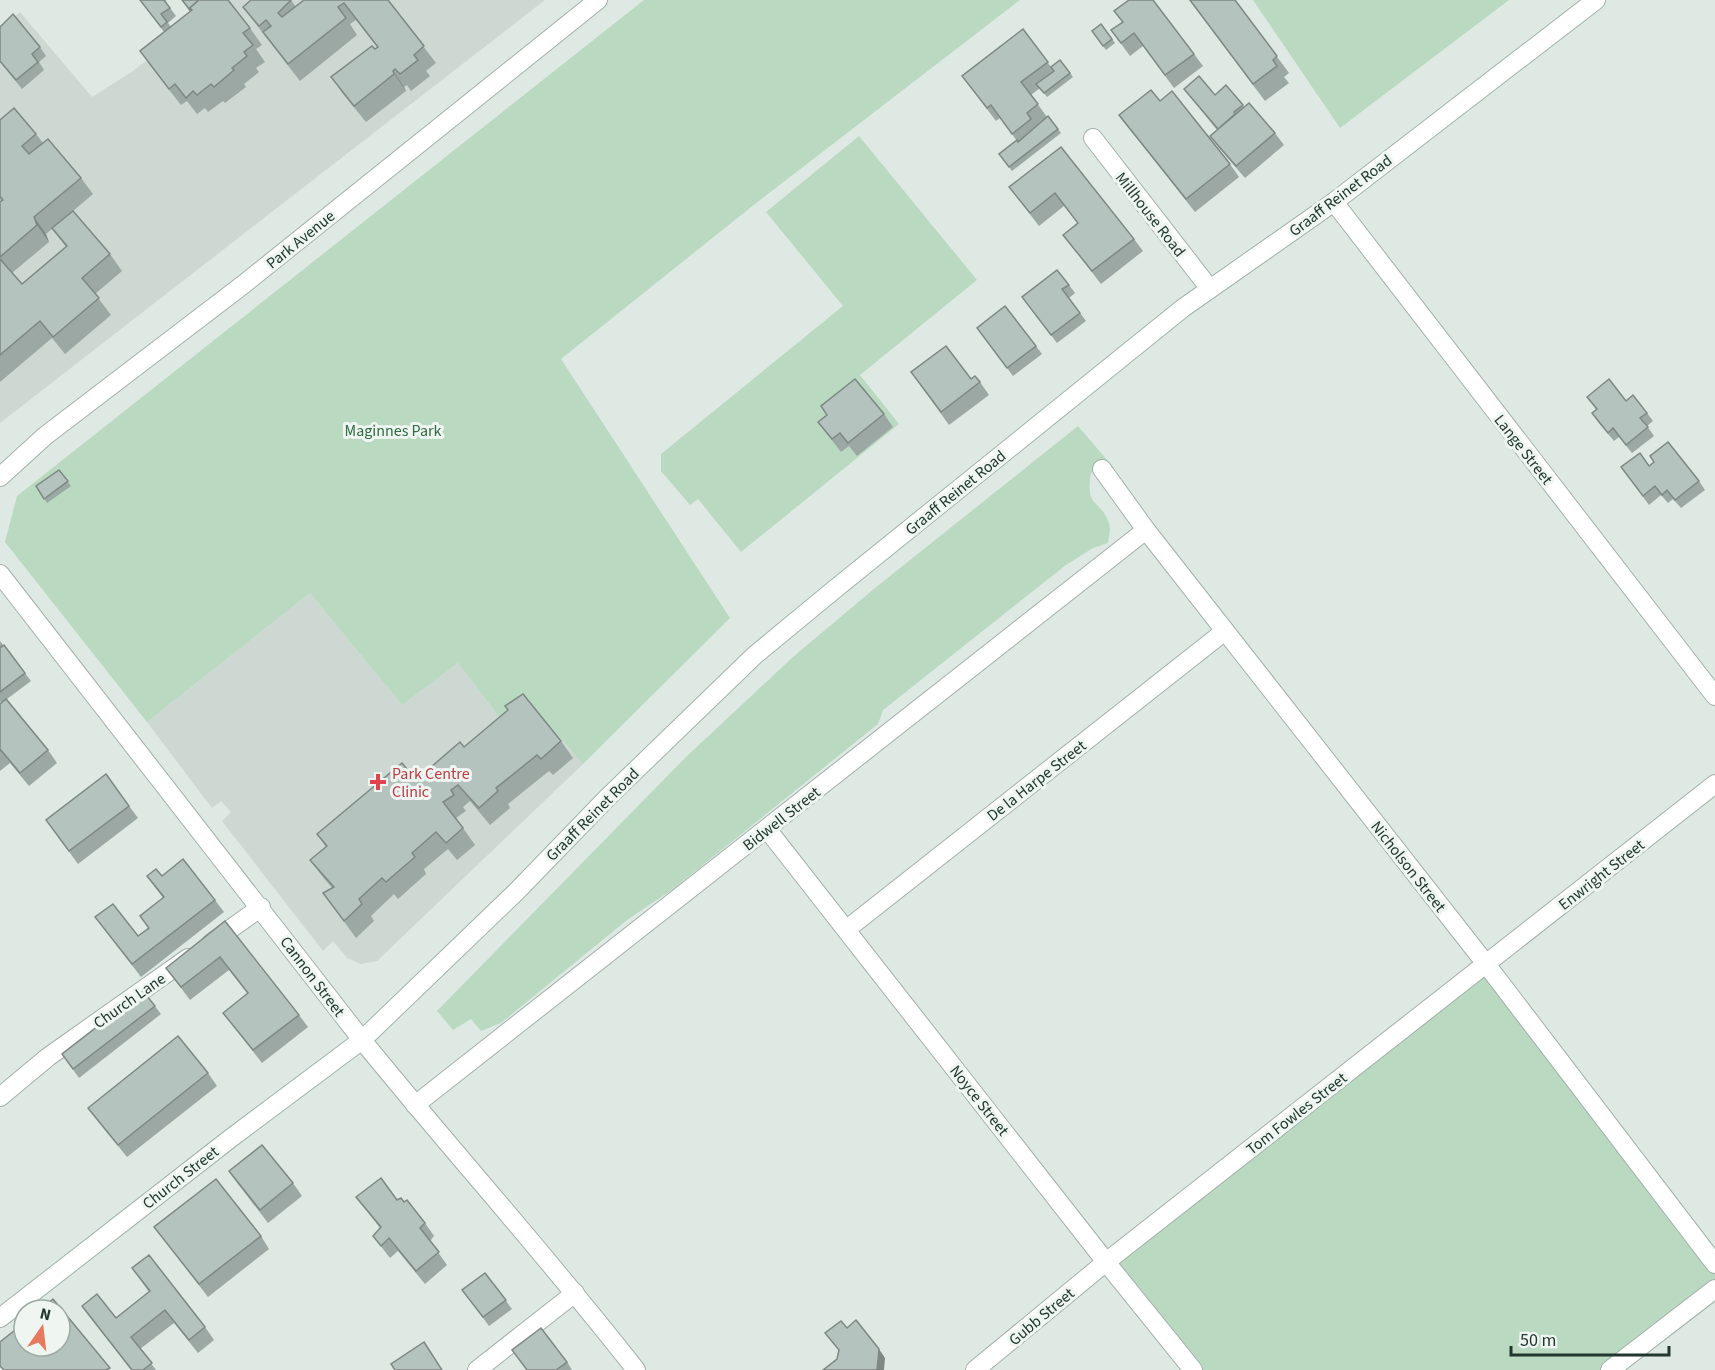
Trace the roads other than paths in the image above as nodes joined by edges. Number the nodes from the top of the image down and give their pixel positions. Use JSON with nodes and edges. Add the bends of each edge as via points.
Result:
{"nodes":[{"id":1,"x":1596,"y":0,"type":"edge"},
{"id":2,"x":592,"y":2,"type":"edge"},
{"id":3,"x":1093,"y":138,"type":"dead end"},
{"id":4,"x":1334,"y":202,"type":"junction"},
{"id":5,"x":1210,"y":289,"type":"junction"},
{"id":6,"x":1102,"y":469,"type":"dead end"},
{"id":7,"x":0,"y":477,"type":"edge"},
{"id":8,"x":1146,"y":530,"type":"junction"},
{"id":9,"x":0,"y":574,"type":"edge"},
{"id":10,"x":1225,"y":631,"type":"junction"},
{"id":11,"x":1715,"y":696,"type":"edge"},
{"id":12,"x":1715,"y":784,"type":"edge"},
{"id":13,"x":767,"y":829,"type":"junction"},
{"id":14,"x":261,"y":908,"type":"junction"},
{"id":15,"x":847,"y":929,"type":"junction"},
{"id":16,"x":1486,"y":964,"type":"junction"},
{"id":17,"x":362,"y":1040,"type":"junction"},
{"id":18,"x":0,"y":1097,"type":"edge"},
{"id":19,"x":416,"y":1105,"type":"junction"},
{"id":20,"x":1106,"y":1262,"type":"junction"},
{"id":21,"x":1715,"y":1264,"type":"edge"},
{"id":22,"x":1715,"y":1289,"type":"edge"},
{"id":23,"x":575,"y":1293,"type":"junction"},
{"id":24,"x":0,"y":1318,"type":"edge"},
{"id":25,"x":477,"y":1370,"type":"edge"},
{"id":26,"x":636,"y":1370,"type":"edge"},
{"id":27,"x":975,"y":1370,"type":"edge"},
{"id":28,"x":1193,"y":1370,"type":"edge"},
{"id":29,"x":1610,"y":1370,"type":"edge"}],
"edges":[{"from":1,"to":4,"type":"street","name":"Graaff Reinet Road"},
{"from":2,"to":7,"type":"street","name":"Park Avenue","via":[[244,284],[45,436]]},
{"from":3,"to":5,"type":"street","name":"Millhouse Road"},
{"from":4,"to":5,"type":"street","name":"Graaff Reinet Road"},
{"from":4,"to":11,"type":"street","name":"Lange Street"},
{"from":5,"to":17,"type":"street","name":"Graaff Reinet Road","via":[[755,656]]},
{"from":6,"to":8,"type":"street","name":"Nicholson Street"},
{"from":8,"to":10,"type":"street","name":"Nicholson Street"},
{"from":8,"to":13,"type":"street","name":"Bidwell Street"},
{"from":9,"to":14,"type":"street","name":"Cannon Street"},
{"from":10,"to":15,"type":"street","name":"De la Harpe Street"},
{"from":10,"to":16,"type":"street","name":"Nicholson Street"},
{"from":12,"to":16,"type":"street","name":"Enwright Street"},
{"from":13,"to":15,"type":"street","name":"Noyce Street"},
{"from":13,"to":19,"type":"street","name":"Bidwell Street"},
{"from":14,"to":17,"type":"street","name":"Cannon Street"},
{"from":14,"to":18,"type":"street","name":"Church Lane","via":[[48,1057]]},
{"from":15,"to":20,"type":"street","name":"Noyce Street"},
{"from":16,"to":20,"type":"street","name":"Tom Fowles Street"},
{"from":16,"to":21,"type":"street","name":"Nicholson Street"},
{"from":17,"to":19,"type":"street","name":"Cannon Street"},
{"from":17,"to":24,"type":"street","name":"Church Street"},
{"from":19,"to":23,"type":"street","name":"Cannon Street"},
{"from":20,"to":27,"type":"street","name":"Gubb Street"},
{"from":20,"to":28,"type":"street","name":"Noyce Street"},
{"from":22,"to":29,"type":"street"},
{"from":23,"to":25,"type":"street"},
{"from":23,"to":26,"type":"street","name":"Cannon Street"}]}
